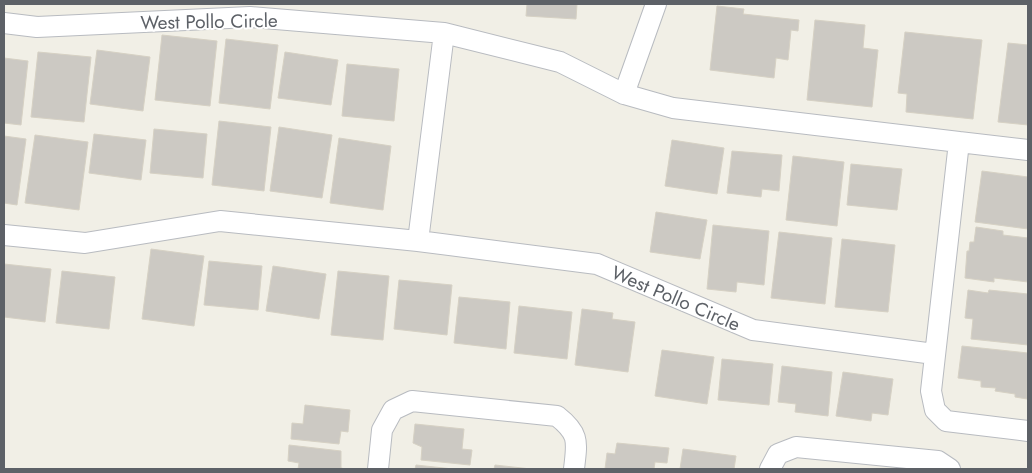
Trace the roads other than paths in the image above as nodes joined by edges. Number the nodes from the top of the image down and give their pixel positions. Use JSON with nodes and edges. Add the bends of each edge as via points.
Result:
{"nodes":[{"id":1,"x":656,"y":4,"type":"edge"},
{"id":2,"x":4,"y":24,"type":"edge"},
{"id":3,"x":444,"y":33,"type":"junction"},
{"id":4,"x":624,"y":94,"type":"junction"},
{"id":5,"x":959,"y":142,"type":"junction"},
{"id":6,"x":1028,"y":150,"type":"edge"},
{"id":7,"x":4,"y":235,"type":"edge"},
{"id":8,"x":418,"y":241,"type":"junction"},
{"id":9,"x":934,"y":354,"type":"junction"},
{"id":10,"x":1028,"y":431,"type":"edge"},
{"id":11,"x":378,"y":469,"type":"edge"},
{"id":12,"x":574,"y":469,"type":"edge"},
{"id":13,"x":770,"y":469,"type":"edge"},
{"id":14,"x":950,"y":469,"type":"edge"}],
"edges":[{"from":1,"to":4,"type":"street"},
{"from":2,"to":3,"type":"street","name":"West Pollo Circle","via":[[37,26],[250,17]]},
{"from":3,"to":4,"type":"street","name":"West Pollo Circle","via":[[560,62]]},
{"from":3,"to":8,"type":"street"},
{"from":4,"to":5,"type":"street","name":"West Pollo Circle","via":[[674,108]]},
{"from":5,"to":6,"type":"street","name":"West Pollo Circle"},
{"from":5,"to":9,"type":"street"},
{"from":7,"to":8,"type":"street","name":"West Pollo Circle","via":[[85,243],[220,221]]},
{"from":8,"to":9,"type":"street","name":"West Pollo Circle","via":[[598,264],[752,330]]},
{"from":9,"to":10,"type":"street","via":[[931,391],[936,410],[946,422]]},
{"from":11,"to":12,"type":"street","via":[[382,430],[393,410],[412,401],[557,416],[572,428],[576,444]]},
{"from":13,"to":14,"type":"street","via":[[778,454],[796,447],[938,461]]}]}
